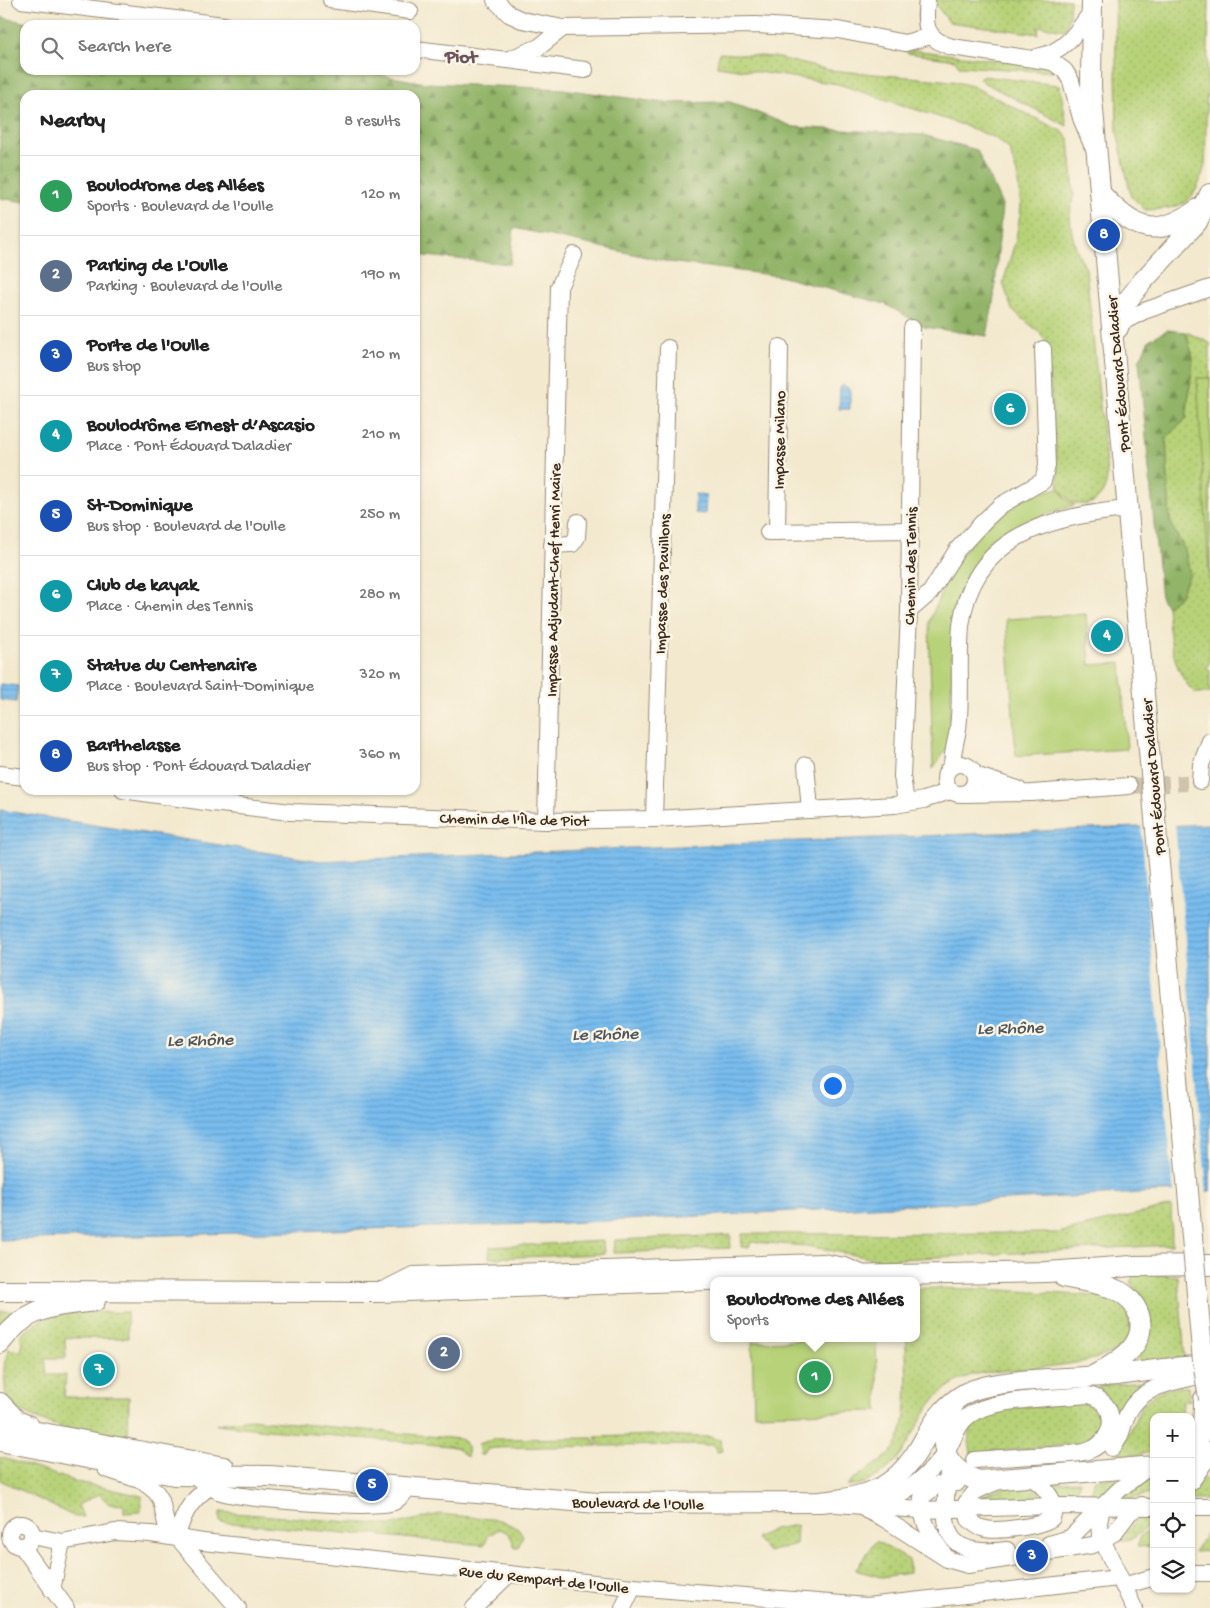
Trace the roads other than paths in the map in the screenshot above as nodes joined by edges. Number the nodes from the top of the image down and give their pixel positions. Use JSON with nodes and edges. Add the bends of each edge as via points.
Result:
{"nodes":[{"id":1,"x":21,"y":0,"type":"edge"},
{"id":2,"x":331,"y":0,"type":"edge"},
{"id":3,"x":495,"y":0,"type":"edge"},
{"id":4,"x":927,"y":0,"type":"edge"},
{"id":5,"x":1092,"y":5,"type":"edge"},
{"id":6,"x":410,"y":11,"type":"dead end"},
{"id":7,"x":183,"y":20,"type":"edge"},
{"id":8,"x":563,"y":28,"type":"junction"},
{"id":9,"x":931,"y":36,"type":"junction"},
{"id":10,"x":420,"y":50,"type":"edge"},
{"id":11,"x":1034,"y":57,"type":"junction"},
{"id":12,"x":507,"y":60,"type":"junction"},
{"id":13,"x":585,"y":70,"type":"dead end"},
{"id":14,"x":1098,"y":159,"type":"junction"},
{"id":15,"x":1101,"y":194,"type":"junction"},
{"id":16,"x":1208,"y":199,"type":"edge"},
{"id":17,"x":574,"y":255,"type":"dead end"},
{"id":18,"x":1210,"y":288,"type":"edge"},
{"id":19,"x":912,"y":328,"type":"dead end"},
{"id":20,"x":1116,"y":332,"type":"junction"},
{"id":21,"x":780,"y":347,"type":"dead end"},
{"id":22,"x":668,"y":348,"type":"dead end"},
{"id":23,"x":1043,"y":349,"type":"dead end"},
{"id":24,"x":1128,"y":509,"type":"junction"},
{"id":25,"x":578,"y":522,"type":"dead end"},
{"id":26,"x":910,"y":530,"type":"junction"},
{"id":27,"x":552,"y":546,"type":"junction"},
{"id":28,"x":910,"y":611,"type":"junction"},
{"id":29,"x":958,"y":729,"type":"junction"},
{"id":30,"x":1210,"y":741,"type":"edge"},
{"id":31,"x":806,"y":765,"type":"dead end"},
{"id":32,"x":949,"y":770,"type":"junction"},
{"id":33,"x":973,"y":772,"type":"junction"},
{"id":34,"x":0,"y":774,"type":"edge"},
{"id":35,"x":20,"y":776,"type":"edge"},
{"id":36,"x":1199,"y":781,"type":"edge"},
{"id":37,"x":1129,"y":786,"type":"tunnel mouth"},
{"id":38,"x":957,"y":793,"type":"junction"},
{"id":39,"x":1032,"y":793,"type":"junction"},
{"id":40,"x":155,"y":795,"type":"edge"},
{"id":41,"x":906,"y":803,"type":"junction"},
{"id":42,"x":810,"y":810,"type":"junction"},
{"id":43,"x":654,"y":820,"type":"junction"},
{"id":44,"x":546,"y":821,"type":"junction"},
{"id":45,"x":1210,"y":1265,"type":"edge"},
{"id":46,"x":1047,"y":1272,"type":"junction"},
{"id":47,"x":809,"y":1277,"type":"edge"},
{"id":48,"x":710,"y":1280,"type":"edge"},
{"id":49,"x":178,"y":1290,"type":"junction"},
{"id":50,"x":0,"y":1291,"type":"edge"},
{"id":51,"x":0,"y":1343,"type":"edge"},
{"id":52,"x":1208,"y":1367,"type":"edge"},
{"id":53,"x":1093,"y":1376,"type":"junction"},
{"id":54,"x":956,"y":1400,"type":"junction"},
{"id":55,"x":1208,"y":1402,"type":"edge"},
{"id":56,"x":0,"y":1403,"type":"edge"},
{"id":57,"x":0,"y":1425,"type":"edge"},
{"id":58,"x":42,"y":1432,"type":"junction"},
{"id":59,"x":0,"y":1441,"type":"edge"},
{"id":60,"x":1195,"y":1447,"type":"edge"},
{"id":61,"x":1210,"y":1450,"type":"edge"},
{"id":62,"x":52,"y":1452,"type":"junction"},
{"id":63,"x":1050,"y":1455,"type":"junction"},
{"id":64,"x":947,"y":1456,"type":"junction"},
{"id":65,"x":75,"y":1457,"type":"junction"},
{"id":66,"x":974,"y":1460,"type":"dead end"},
{"id":67,"x":174,"y":1466,"type":"junction"},
{"id":68,"x":1150,"y":1466,"type":"edge"},
{"id":69,"x":1150,"y":1467,"type":"edge"},
{"id":70,"x":277,"y":1477,"type":"junction"},
{"id":71,"x":1030,"y":1477,"type":"junction"},
{"id":72,"x":1195,"y":1477,"type":"edge"},
{"id":73,"x":210,"y":1480,"type":"junction"},
{"id":74,"x":1000,"y":1480,"type":"junction"},
{"id":75,"x":979,"y":1481,"type":"junction"},
{"id":76,"x":947,"y":1483,"type":"junction"},
{"id":77,"x":409,"y":1488,"type":"junction"},
{"id":78,"x":301,"y":1502,"type":"junction"},
{"id":79,"x":820,"y":1502,"type":"junction"},
{"id":80,"x":857,"y":1506,"type":"junction"},
{"id":81,"x":1055,"y":1506,"type":"junction"},
{"id":82,"x":877,"y":1507,"type":"junction"},
{"id":83,"x":1102,"y":1507,"type":"junction"},
{"id":84,"x":1146,"y":1507,"type":"edge"},
{"id":85,"x":1195,"y":1507,"type":"edge"},
{"id":86,"x":1210,"y":1507,"type":"edge"},
{"id":87,"x":966,"y":1509,"type":"junction"},
{"id":88,"x":920,"y":1510,"type":"junction"},
{"id":89,"x":945,"y":1510,"type":"junction"},
{"id":90,"x":6,"y":1524,"type":"edge"},
{"id":91,"x":178,"y":1537,"type":"junction"},
{"id":92,"x":27,"y":1541,"type":"junction"},
{"id":93,"x":62,"y":1542,"type":"junction"},
{"id":94,"x":1106,"y":1546,"type":"junction"},
{"id":95,"x":948,"y":1560,"type":"junction"},
{"id":96,"x":1210,"y":1573,"type":"edge"},
{"id":97,"x":509,"y":1574,"type":"junction"},
{"id":98,"x":1195,"y":1574,"type":"edge"},
{"id":99,"x":1150,"y":1578,"type":"edge"},
{"id":100,"x":1121,"y":1582,"type":"junction"},
{"id":101,"x":633,"y":1587,"type":"junction"},
{"id":102,"x":52,"y":1590,"type":"junction"},
{"id":103,"x":66,"y":1608,"type":"edge"},
{"id":104,"x":238,"y":1608,"type":"edge"},
{"id":105,"x":474,"y":1608,"type":"edge"},
{"id":106,"x":623,"y":1608,"type":"edge"},
{"id":107,"x":1134,"y":1608,"type":"edge"}],
"edges":[{"from":1,"to":7,"type":"street"},
{"from":2,"to":6,"type":"street"},
{"from":3,"to":8,"type":"street","via":[[509,14],[522,20]]},
{"from":4,"to":9,"type":"street","via":[[926,26]]},
{"from":5,"to":11,"type":"street","via":[[1063,48]]},
{"from":5,"to":14,"type":"main road","name":"Pont Édouard Daladier","via":[[1091,87]]},
{"from":8,"to":9,"type":"street","via":[[756,26],[838,30],[905,43]]},
{"from":8,"to":12,"type":"street","via":[[539,47]]},
{"from":9,"to":11,"type":"street","via":[[952,47]]},
{"from":10,"to":12,"type":"street"},
{"from":11,"to":14,"type":"street","via":[[1053,62],[1069,77]]},
{"from":12,"to":13,"type":"street"},
{"from":14,"to":15,"type":"main road","name":"Pont Édouard Daladier"},
{"from":15,"to":16,"type":"main road","via":[[1127,220],[1156,228],[1182,221]]},
{"from":15,"to":20,"type":"main road","name":"Pont Édouard Daladier"},
{"from":16,"to":20,"type":"main road","via":[[1184,239],[1131,294]]},
{"from":17,"to":27,"type":"street","name":"Impasse Adjudant-Chef Henri Maire","via":[[559,287]]},
{"from":18,"to":20,"type":"street","via":[[1144,311]]},
{"from":19,"to":26,"type":"street","name":"Chemin des Tennis"},
{"from":20,"to":24,"type":"main road","name":"Pont Édouard Daladier"},
{"from":21,"to":26,"type":"street","name":"Impasse Milano","via":[[771,532]]},
{"from":22,"to":43,"type":"street","name":"Impasse des Pavillons"},
{"from":23,"to":28,"type":"street","via":[[1046,466],[1043,481],[1001,505],[984,521],[957,550],[930,593]]},
{"from":24,"to":29,"type":"street","via":[[1045,523],[1013,539],[996,552],[980,571],[967,596],[962,625]]},
{"from":24,"to":52,"type":"main road","name":"Pont Édouard Daladier","bridge":true},
{"from":25,"to":27,"type":"street","via":[[577,537],[572,544]]},
{"from":26,"to":28,"type":"street","name":"Chemin des Tennis"},
{"from":27,"to":44,"type":"street","name":"Impasse Adjudant-Chef Henri Maire"},
{"from":28,"to":41,"type":"street","name":"Chemin des Tennis","via":[[902,776]]},
{"from":29,"to":32,"type":"street"},
{"from":29,"to":33,"type":"street"},
{"from":30,"to":36,"type":"street"},
{"from":31,"to":42,"type":"street"},
{"from":32,"to":33,"type":"street","via":[[961,764]]},
{"from":32,"to":38,"type":"street","via":[[945,784]]},
{"from":32,"to":41,"type":"street","name":"Chemin de l'Île de Piot","via":[[918,798]]},
{"from":33,"to":38,"type":"street","via":[[972,789]]},
{"from":33,"to":39,"type":"street"},
{"from":34,"to":35,"type":"street"},
{"from":37,"to":39,"type":"street","name":"Chemin de l'Île de Piot"},
{"from":38,"to":39,"type":"street","name":"Chemin de l'Île de Piot"},
{"from":38,"to":41,"type":"street","name":"Chemin de l'Île de Piot"},
{"from":40,"to":44,"type":"street","name":"Chemin de l'Île de Piot","via":[[291,812]]},
{"from":41,"to":42,"type":"street","name":"Chemin de l'Île de Piot"},
{"from":42,"to":43,"type":"street","name":"Chemin de l'Île de Piot"},
{"from":43,"to":44,"type":"street","name":"Chemin de l'Île de Piot"},
{"from":45,"to":46,"type":"main road"},
{"from":46,"to":47,"type":"main road"},
{"from":46,"to":53,"type":"main road","via":[[1116,1289],[1136,1308],[1140,1334],[1135,1344],[1126,1355]]},
{"from":48,"to":49,"type":"main road","via":[[379,1292]]},
{"from":49,"to":50,"type":"main road"},
{"from":49,"to":51,"type":"main road","via":[[42,1308],[22,1319]]},
{"from":52,"to":53,"type":"main road"},
{"from":52,"to":55,"type":"main road","name":"Pont Édouard Daladier","bridge":true},
{"from":52,"to":63,"type":"street","via":[[1148,1390],[1137,1399],[1127,1414],[1121,1435],[1104,1456]]},
{"from":53,"to":54,"type":"main road","via":[[995,1385],[966,1393]]},
{"from":54,"to":64,"type":"main road","via":[[945,1422]]},
{"from":54,"to":79,"type":"main road","via":[[936,1418],[915,1456],[897,1478],[870,1493]]},
{"from":55,"to":60,"type":"main road","name":"Pont Édouard Daladier","via":[[1201,1437]]},
{"from":56,"to":58,"type":"main road","via":[[17,1421]]},
{"from":57,"to":58,"type":"main road"},
{"from":57,"to":62,"type":"main road","via":[[10,1434]]},
{"from":58,"to":67,"type":"main road"},
{"from":59,"to":62,"type":"main road"},
{"from":61,"to":72,"type":"street"},
{"from":62,"to":65,"type":"main road"},
{"from":63,"to":64,"type":"street","via":[[1088,1451],[1106,1439],[1112,1420],[1099,1399],[1088,1395],[998,1404],[980,1409],[964,1418]]},
{"from":63,"to":66,"type":"street"},
{"from":64,"to":75,"type":"main road","via":[[965,1476]]},
{"from":64,"to":76,"type":"street"},
{"from":64,"to":82,"type":"street"},
{"from":65,"to":67,"type":"main road"},
{"from":65,"to":91,"type":"street","via":[[142,1481],[156,1492],[166,1524]]},
{"from":67,"to":70,"type":"main road"},
{"from":67,"to":73,"type":"main road","name":"Boulevard de l'Oulle"},
{"from":68,"to":71,"type":"main road"},
{"from":69,"to":83,"type":"street"},
{"from":70,"to":73,"type":"main road","name":"Boulevard de l'Oulle"},
{"from":70,"to":77,"type":"main road","name":"Boulevard de l'Oulle"},
{"from":70,"to":78,"type":"street"},
{"from":71,"to":74,"type":"main road"},
{"from":71,"to":81,"type":"street","via":[[1050,1494]]},
{"from":73,"to":78,"type":"street","via":[[218,1491]]},
{"from":73,"to":91,"type":"street","via":[[188,1504]]},
{"from":74,"to":75,"type":"main road"},
{"from":74,"to":87,"type":"street","via":[[969,1496]]},
{"from":75,"to":76,"type":"street"},
{"from":76,"to":88,"type":"street","via":[[925,1493]]},
{"from":76,"to":89,"type":"street"},
{"from":77,"to":78,"type":"street","via":[[394,1502]]},
{"from":77,"to":79,"type":"main road","name":"Boulevard de l'Oulle","via":[[598,1503]]},
{"from":79,"to":80,"type":"street","name":"Boulevard de l'Oulle"},
{"from":80,"to":82,"type":"street","name":"Boulevard de l'Oulle"},
{"from":80,"to":95,"type":"street","via":[[883,1518]]},
{"from":81,"to":83,"type":"street","name":"Boulevard de l'Oulle"},
{"from":81,"to":87,"type":"street","name":"Boulevard de l'Oulle"},
{"from":82,"to":88,"type":"street","name":"Boulevard de l'Oulle"},
{"from":83,"to":84,"type":"street","name":"Boulevard de l'Oulle"},
{"from":83,"to":89,"type":"street","via":[[1079,1531],[1064,1541],[993,1552],[974,1552],[956,1542],[950,1536]]},
{"from":83,"to":94,"type":"street","via":[[1098,1523]]},
{"from":84,"to":94,"type":"street","via":[[1130,1512]]},
{"from":85,"to":86,"type":"street"},
{"from":87,"to":89,"type":"street","name":"Boulevard de l'Oulle"},
{"from":88,"to":89,"type":"street","name":"Boulevard de l'Oulle"},
{"from":88,"to":95,"type":"street"},
{"from":90,"to":92,"type":"street","via":[[25,1524],[31,1529]]},
{"from":91,"to":93,"type":"street","name":"Rue du Rempart de l'Oulle","via":[[115,1532]]},
{"from":91,"to":97,"type":"street","name":"Rue du Rempart de l'Oulle","via":[[213,1544]]},
{"from":91,"to":104,"type":"street"},
{"from":92,"to":93,"type":"street"},
{"from":92,"to":102,"type":"street"},
{"from":93,"to":102,"type":"street"},
{"from":94,"to":95,"type":"street","via":[[979,1564]]},
{"from":94,"to":100,"type":"street"},
{"from":96,"to":98,"type":"street"},
{"from":97,"to":101,"type":"street","name":"Rue du Rempart de l'Oulle"},
{"from":97,"to":105,"type":"street"},
{"from":99,"to":100,"type":"street","name":"Rue du Rempart de l'Oulle"},
{"from":100,"to":101,"type":"street","name":"Rue du Rempart de l'Oulle","via":[[867,1606]]},
{"from":100,"to":107,"type":"street"},
{"from":101,"to":106,"type":"street"},
{"from":102,"to":103,"type":"street"}]}
